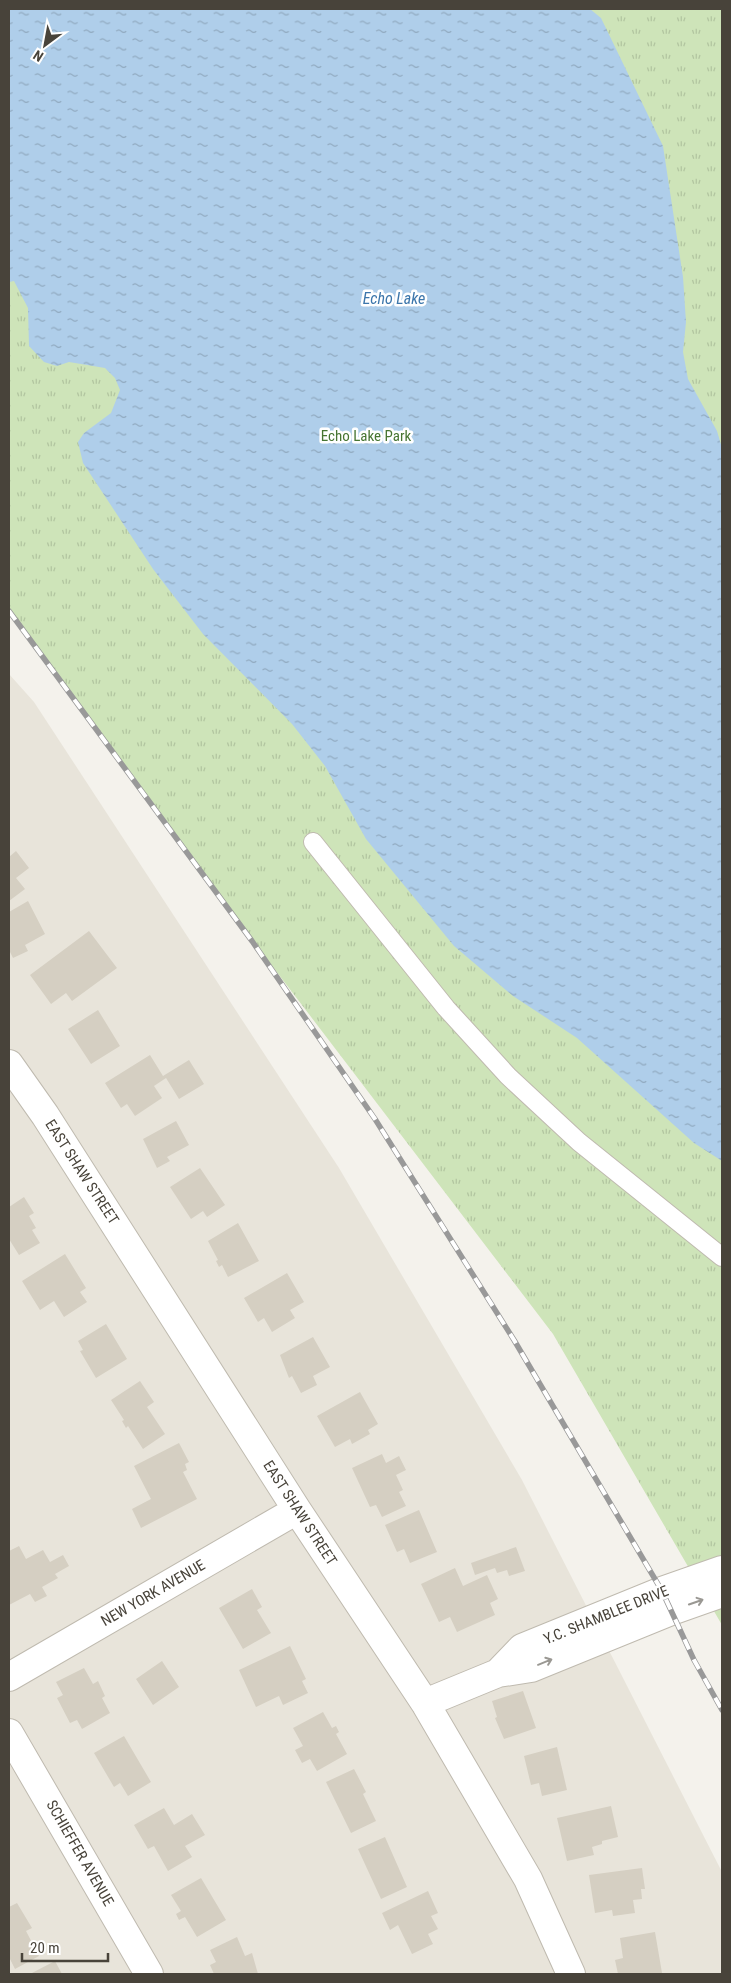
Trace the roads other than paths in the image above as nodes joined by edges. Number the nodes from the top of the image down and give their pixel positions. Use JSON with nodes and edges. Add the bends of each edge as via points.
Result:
{"nodes":[{"id":1,"x":313,"y":842,"type":"dead end"},
{"id":2,"x":9,"y":1064,"type":"edge"},
{"id":3,"x":722,"y":1256,"type":"edge"},
{"id":4,"x":297,"y":1510,"type":"junction"},
{"id":5,"x":722,"y":1570,"type":"edge"},
{"id":6,"x":722,"y":1593,"type":"edge"},
{"id":7,"x":498,"y":1673,"type":"junction"},
{"id":8,"x":9,"y":1677,"type":"edge"},
{"id":9,"x":425,"y":1703,"type":"junction"},
{"id":10,"x":9,"y":1733,"type":"edge"},
{"id":11,"x":149,"y":1974,"type":"edge"},
{"id":12,"x":571,"y":1974,"type":"edge"}],
"edges":[{"from":1,"to":3,"type":"lane","via":[[446,1008],[508,1076],[579,1142]]},
{"from":2,"to":4,"type":"street","name":"EAST SHAW STREET","via":[[45,1115]]},
{"from":4,"to":8,"type":"street","name":"NEW YORK AVENUE"},
{"from":4,"to":9,"type":"street","name":"EAST SHAW STREET"},
{"from":5,"to":7,"type":"street","name":"Y.C. SHAMBLEE DRIVE","via":[[522,1648]]},
{"from":7,"to":6,"type":"street","name":"Y.C. SHAMBLEE DRIVE","one_way":true,"via":[[531,1668]]},
{"from":7,"to":9,"type":"street","name":"Y.C. SHAMBLEE DRIVE"},
{"from":9,"to":12,"type":"street","name":"EAST SHAW STREET","via":[[528,1879]]},
{"from":10,"to":11,"type":"street","name":"SCHIEFFER AVENUE"}]}
